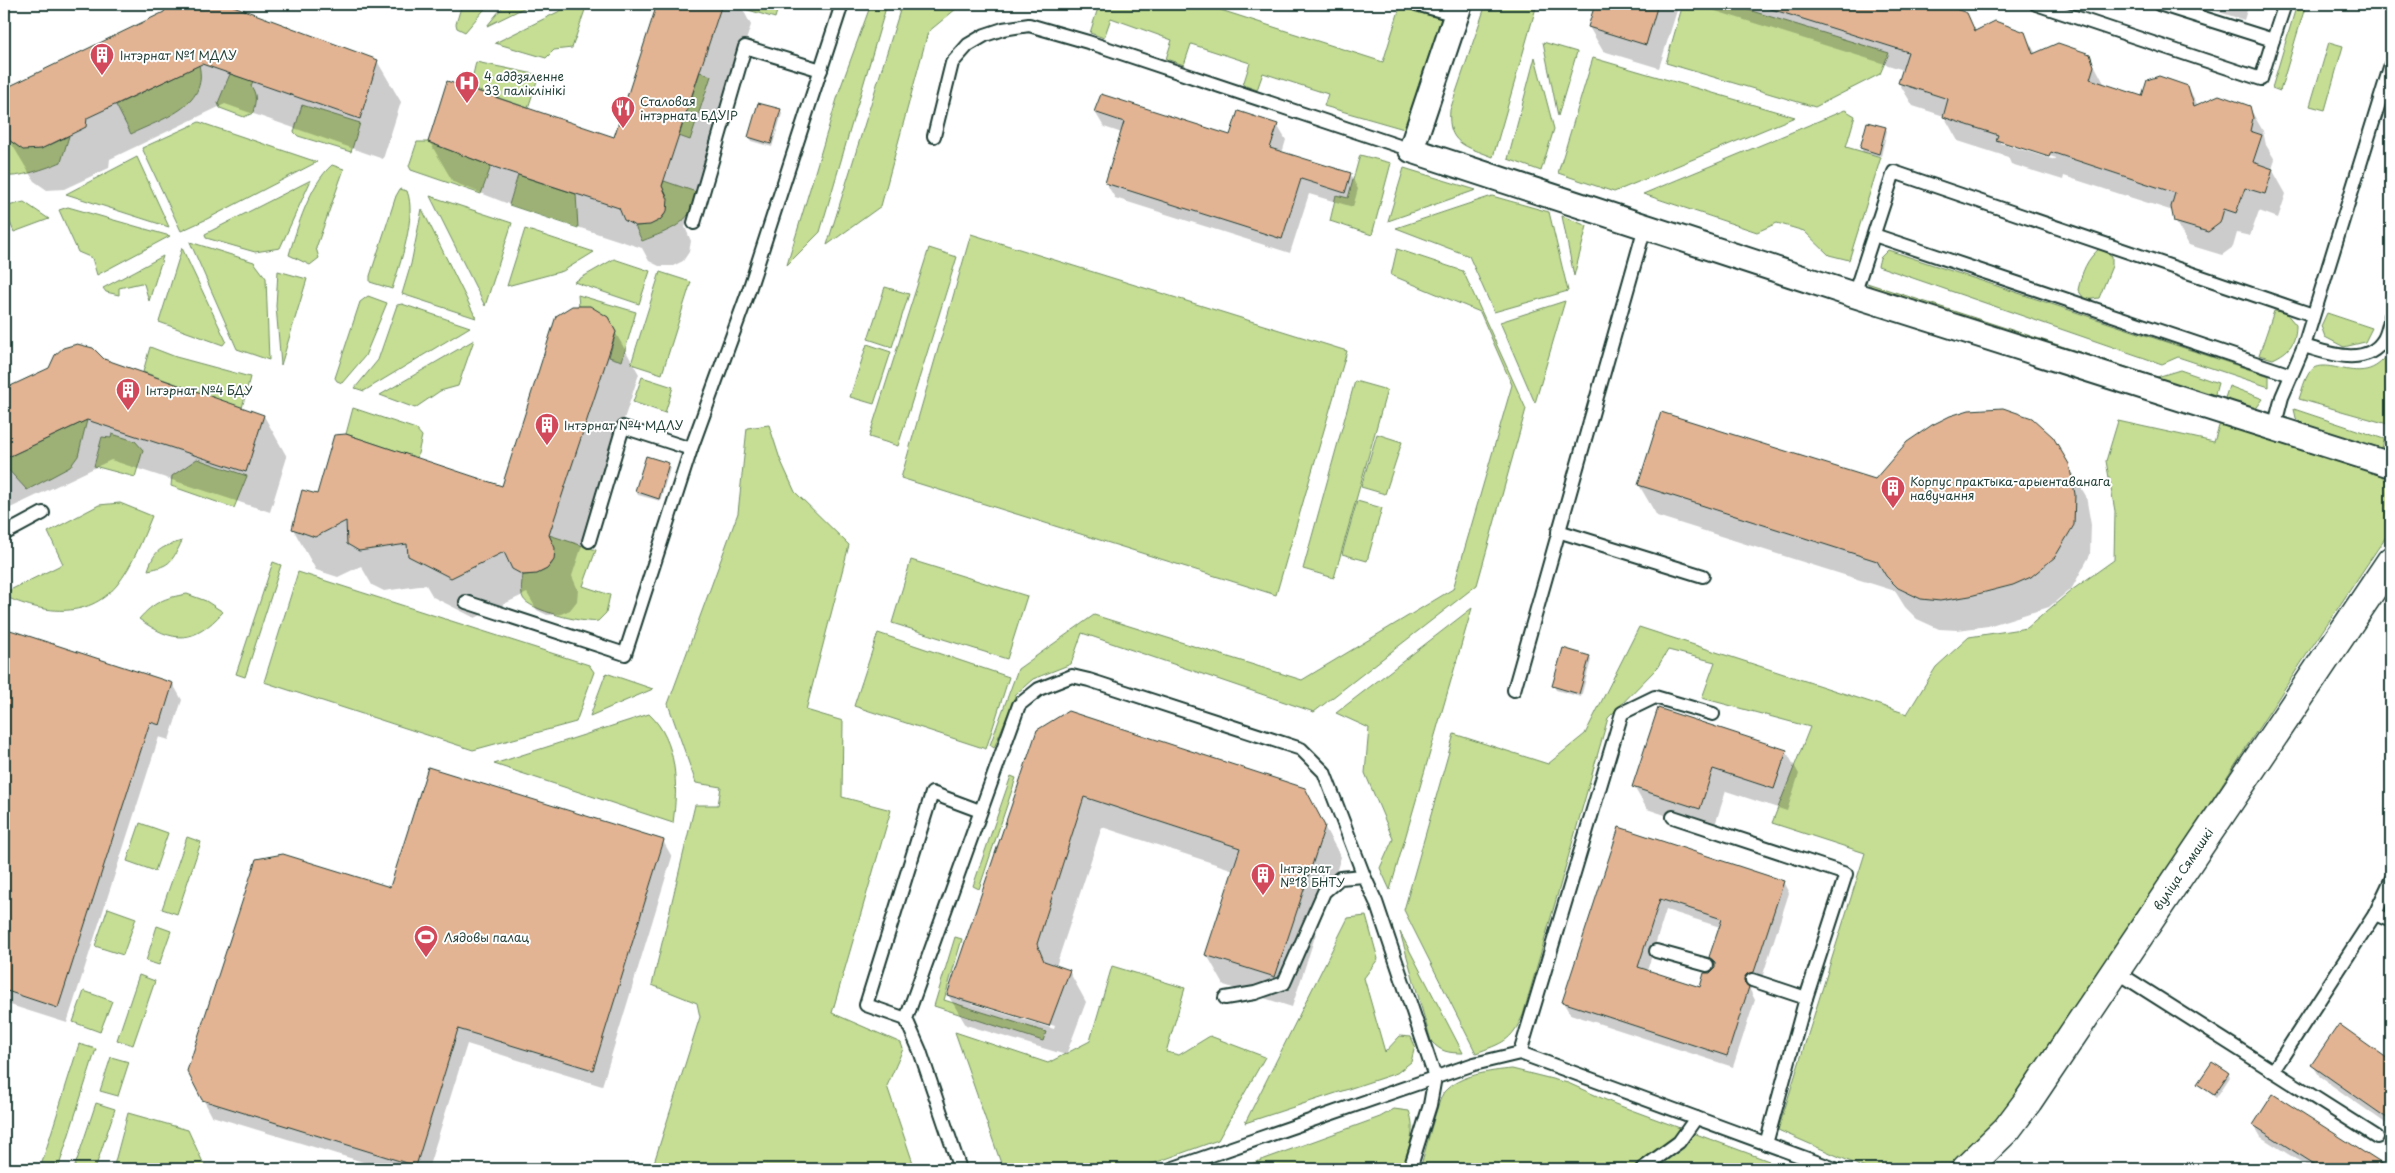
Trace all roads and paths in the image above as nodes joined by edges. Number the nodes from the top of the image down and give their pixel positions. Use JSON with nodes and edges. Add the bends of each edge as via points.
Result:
{"nodes":[{"id":1,"x":842,"y":4,"type":"edge"},
{"id":2,"x":1416,"y":4,"type":"edge"},
{"id":3,"x":2036,"y":4,"type":"edge"},
{"id":4,"x":2159,"y":4,"type":"edge"},
{"id":5,"x":2285,"y":4,"type":"edge"},
{"id":6,"x":1458,"y":10,"type":"edge"},
{"id":7,"x":2273,"y":40,"type":"junction"},
{"id":8,"x":2391,"y":64,"type":"edge"},
{"id":9,"x":821,"y":70,"type":"junction"},
{"id":10,"x":934,"y":136,"type":"dead end"},
{"id":11,"x":1411,"y":150,"type":"junction"},
{"id":12,"x":694,"y":223,"type":"dead end"},
{"id":13,"x":1645,"y":227,"type":"junction"},
{"id":14,"x":1874,"y":235,"type":"junction"},
{"id":15,"x":1854,"y":295,"type":"junction"},
{"id":16,"x":2313,"y":316,"type":"junction"},
{"id":17,"x":2391,"y":316,"type":"edge"},
{"id":18,"x":2304,"y":346,"type":"junction"},
{"id":19,"x":2291,"y":375,"type":"junction"},
{"id":20,"x":2274,"y":428,"type":"junction"},
{"id":21,"x":691,"y":449,"type":"junction"},
{"id":22,"x":2391,"y":465,"type":"edge"},
{"id":23,"x":43,"y":513,"type":"dead end"},
{"id":24,"x":1558,"y":531,"type":"junction"},
{"id":25,"x":4,"y":534,"type":"edge"},
{"id":26,"x":589,"y":540,"type":"dead end"},
{"id":27,"x":2391,"y":561,"type":"edge"},
{"id":28,"x":1703,"y":576,"type":"dead end"},
{"id":29,"x":466,"y":602,"type":"dead end"},
{"id":30,"x":1514,"y":690,"type":"dead end"},
{"id":31,"x":1713,"y":714,"type":"dead end"},
{"id":32,"x":980,"y":810,"type":"junction"},
{"id":33,"x":1673,"y":817,"type":"dead end"},
{"id":34,"x":1364,"y":876,"type":"junction"},
{"id":35,"x":2391,"y":880,"type":"edge"},
{"id":36,"x":2375,"y":914,"type":"junction"},
{"id":37,"x":2391,"y":920,"type":"edge"},
{"id":38,"x":1656,"y":951,"type":"dead end"},
{"id":39,"x":1707,"y":965,"type":"dead end"},
{"id":40,"x":2114,"y":970,"type":"junction"},
{"id":41,"x":1752,"y":980,"type":"dead end"},
{"id":42,"x":1225,"y":998,"type":"dead end"},
{"id":43,"x":1806,"y":998,"type":"junction"},
{"id":44,"x":906,"y":1019,"type":"junction"},
{"id":45,"x":1520,"y":1053,"type":"junction"},
{"id":46,"x":2274,"y":1071,"type":"junction"},
{"id":47,"x":1435,"y":1077,"type":"junction"},
{"id":48,"x":1696,"y":1118,"type":"junction"},
{"id":49,"x":2377,"y":1137,"type":"dead end"},
{"id":50,"x":1766,"y":1144,"type":"junction"},
{"id":51,"x":960,"y":1169,"type":"edge"},
{"id":52,"x":1172,"y":1169,"type":"edge"},
{"id":53,"x":1410,"y":1169,"type":"edge"},
{"id":54,"x":1642,"y":1169,"type":"edge"},
{"id":55,"x":1835,"y":1169,"type":"edge"},
{"id":56,"x":1966,"y":1169,"type":"edge"}],
"edges":[{"from":1,"to":9,"type":"lane"},
{"from":2,"to":6,"type":"lane"},
{"from":3,"to":7,"type":"lane","via":[[2261,79]]},
{"from":4,"to":7,"type":"lane"},
{"from":5,"to":7,"type":"lane"},
{"from":6,"to":11,"type":"street"},
{"from":8,"to":16,"type":"lane"},
{"from":9,"to":12,"type":"lane","via":[[744,47]]},
{"from":9,"to":21,"type":"lane","via":[[749,290]]},
{"from":10,"to":11,"type":"lane","via":[[952,63],[968,46],[985,35],[1029,25]]},
{"from":11,"to":13,"type":"street"},
{"from":13,"to":15,"type":"street"},
{"from":13,"to":24,"type":"lane"},
{"from":14,"to":15,"type":"lane"},
{"from":14,"to":16,"type":"lane","via":[[1894,172]]},
{"from":14,"to":19,"type":"lane"},
{"from":15,"to":20,"type":"street"},
{"from":16,"to":18,"type":"lane"},
{"from":17,"to":18,"type":"lane","via":[[2384,340],[2369,352],[2354,357]]},
{"from":18,"to":19,"type":"lane"},
{"from":19,"to":20,"type":"lane"},
{"from":20,"to":22,"type":"street"},
{"from":21,"to":26,"type":"lane","via":[[623,427]]},
{"from":21,"to":29,"type":"lane","via":[[624,654]]},
{"from":23,"to":25,"type":"lane"},
{"from":24,"to":28,"type":"lane"},
{"from":24,"to":30,"type":"lane"},
{"from":27,"to":40,"type":"street","name":"вуліца Сямашкі"},
{"from":31,"to":45,"type":"lane","via":[[1654,697],[1622,713]]},
{"from":32,"to":34,"type":"lane","via":[[1018,705],[1039,690],[1072,676],[1301,749],[1324,772]]},
{"from":32,"to":44,"type":"lane"},
{"from":32,"to":44,"type":"lane","via":[[932,793],[866,1005]]},
{"from":33,"to":43,"type":"lane","via":[[1846,874]]},
{"from":34,"to":42,"type":"lane","via":[[1340,878],[1324,892],[1284,983],[1255,993]]},
{"from":34,"to":47,"type":"lane","via":[[1376,902]]},
{"from":35,"to":36,"type":"lane"},
{"from":36,"to":37,"type":"lane"},
{"from":36,"to":46,"type":"lane"},
{"from":38,"to":39,"type":"lane"},
{"from":40,"to":46,"type":"lane"},
{"from":40,"to":56,"type":"street","name":"вуліца Сямашкі","via":[[2028,1101],[2007,1129]]},
{"from":41,"to":43,"type":"lane"},
{"from":43,"to":50,"type":"lane"},
{"from":44,"to":51,"type":"lane"},
{"from":45,"to":47,"type":"lane"},
{"from":45,"to":48,"type":"lane"},
{"from":46,"to":49,"type":"lane"},
{"from":47,"to":52,"type":"lane"},
{"from":47,"to":53,"type":"lane","via":[[1430,1105]]},
{"from":48,"to":50,"type":"lane"},
{"from":48,"to":54,"type":"lane","via":[[1679,1142]]},
{"from":50,"to":55,"type":"lane"}]}
